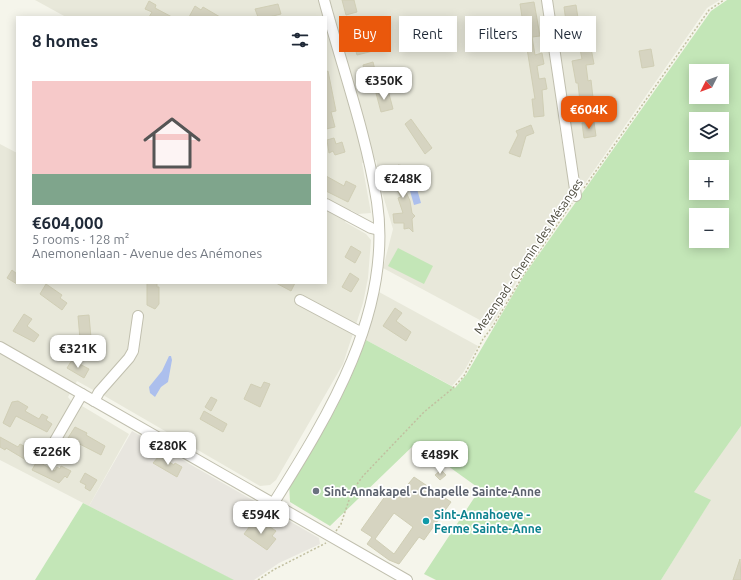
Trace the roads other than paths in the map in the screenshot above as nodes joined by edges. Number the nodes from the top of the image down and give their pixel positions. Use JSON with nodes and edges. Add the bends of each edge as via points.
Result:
{"nodes":[{"id":1,"x":324,"y":0,"type":"edge"},
{"id":2,"x":547,"y":0,"type":"edge"},
{"id":3,"x":327,"y":16,"type":"edge"},
{"id":4,"x":327,"y":17,"type":"edge"},
{"id":5,"x":576,"y":196,"type":"road end"},
{"id":6,"x":327,"y":205,"type":"edge"},
{"id":7,"x":379,"y":230,"type":"junction"},
{"id":8,"x":300,"y":300,"type":"dead end"},
{"id":9,"x":138,"y":316,"type":"dead end"},
{"id":10,"x":362,"y":333,"type":"junction"},
{"id":11,"x":0,"y":347,"type":"edge"},
{"id":12,"x":82,"y":394,"type":"junction"},
{"id":13,"x":94,"y":401,"type":"junction"},
{"id":14,"x":52,"y":446,"type":"dead end"},
{"id":15,"x":273,"y":504,"type":"junction"},
{"id":16,"x":407,"y":580,"type":"edge"}],
"edges":[{"from":1,"to":3,"type":"street"},
{"from":2,"to":5,"type":"street"},
{"from":4,"to":7,"type":"street","via":[[367,156],[377,203]]},
{"from":6,"to":7,"type":"street"},
{"from":7,"to":10,"type":"street","via":[[375,288]]},
{"from":8,"to":10,"type":"street"},
{"from":9,"to":13,"type":"street","via":[[133,351]]},
{"from":10,"to":15,"type":"street","via":[[329,410]]},
{"from":11,"to":12,"type":"street"},
{"from":12,"to":13,"type":"street"},
{"from":12,"to":14,"type":"street"},
{"from":13,"to":15,"type":"street"},
{"from":15,"to":16,"type":"street"}]}
